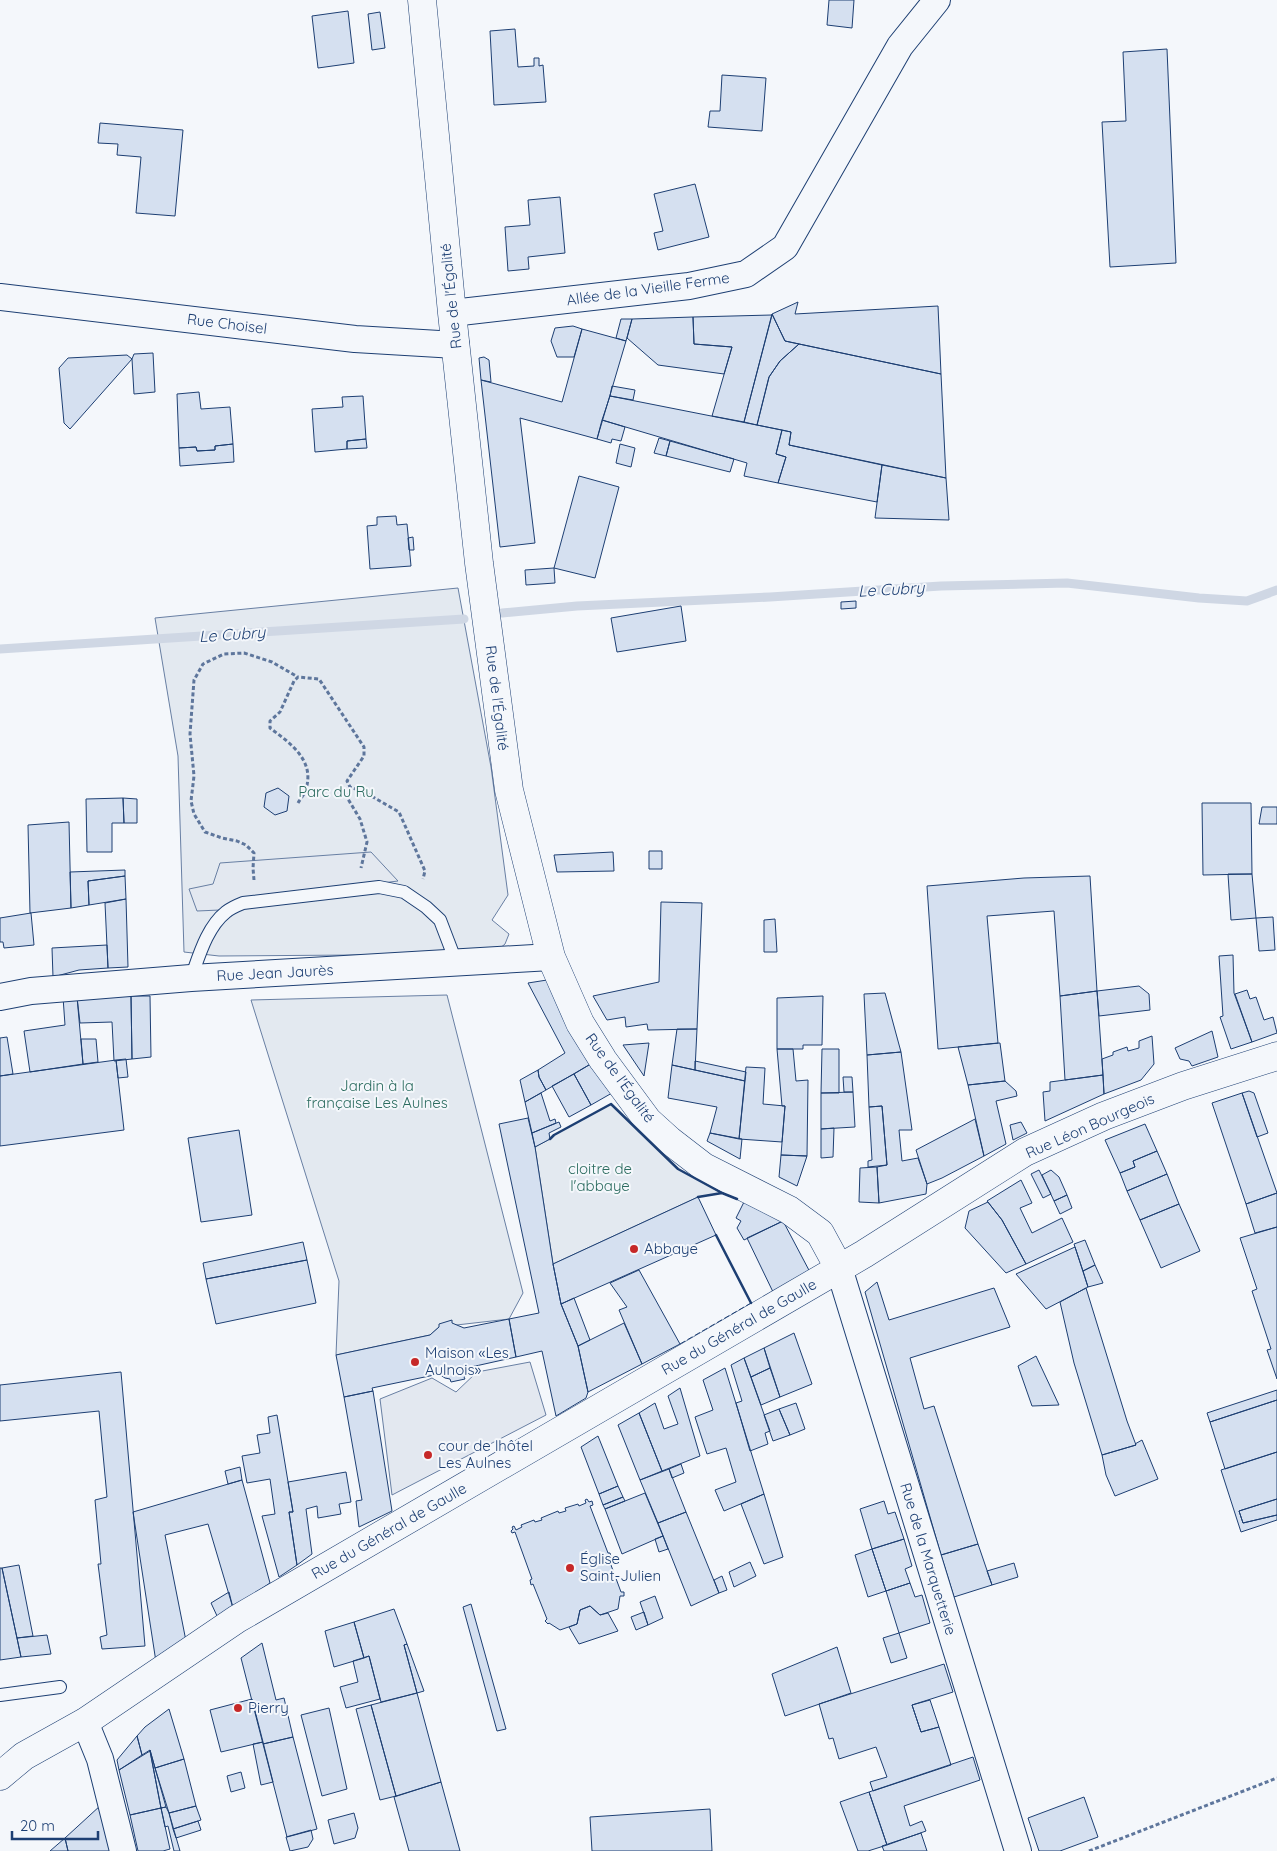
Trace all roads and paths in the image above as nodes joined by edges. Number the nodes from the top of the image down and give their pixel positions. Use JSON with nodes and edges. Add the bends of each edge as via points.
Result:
{"nodes":[{"id":1,"x":422,"y":0,"type":"edge"},
{"id":2,"x":937,"y":0,"type":"edge"},
{"id":3,"x":0,"y":296,"type":"edge"},
{"id":4,"x":452,"y":313,"type":"junction"},
{"id":5,"x":456,"y":344,"type":"junction"},
{"id":6,"x":298,"y":678,"type":"junction"},
{"id":7,"x":350,"y":787,"type":"junction"},
{"id":8,"x":298,"y":803,"type":"dead end"},
{"id":9,"x":356,"y":888,"type":"junction"},
{"id":10,"x":256,"y":901,"type":"junction"},
{"id":11,"x":419,"y":902,"type":"junction"},
{"id":12,"x":551,"y":957,"type":"junction"},
{"id":13,"x":454,"y":962,"type":"junction"},
{"id":14,"x":192,"y":978,"type":"junction"},
{"id":15,"x":0,"y":996,"type":"edge"},
{"id":16,"x":1277,"y":1056,"type":"edge"},
{"id":17,"x":839,"y":1268,"type":"junction"},
{"id":18,"x":60,"y":1687,"type":"dead end"},
{"id":19,"x":0,"y":1695,"type":"edge"},
{"id":20,"x":85,"y":1722,"type":"junction"},
{"id":21,"x":0,"y":1776,"type":"edge"},
{"id":22,"x":1277,"y":1778,"type":"edge"},
{"id":23,"x":123,"y":1851,"type":"edge"},
{"id":24,"x":1018,"y":1851,"type":"edge"},
{"id":25,"x":1089,"y":1851,"type":"edge"}],
"edges":[{"from":1,"to":4,"type":"street","name":"Rue de l'Égalité"},
{"from":2,"to":4,"type":"street","name":"Allée de la Vieille Ferme","via":[[900,46],[784,247],[746,274],[689,286]]},
{"from":3,"to":5,"type":"street","name":"Rue Choisel","via":[[355,339]]},
{"from":4,"to":5,"type":"street","name":"Rue de l'Égalité"},
{"from":5,"to":12,"type":"street","name":"Rue de l'Égalité","via":[[479,563],[509,790]]},
{"from":6,"to":7,"type":"path","via":[[319,679],[364,747],[364,756],[348,781]]},
{"from":6,"to":8,"type":"path","via":[[280,712],[270,721],[270,728],[300,753],[308,769],[306,789]]},
{"from":6,"to":10,"type":"path","via":[[272,662],[244,652],[224,654],[204,664],[194,680],[190,734],[194,814],[205,832],[237,841],[254,853],[252,868]]},
{"from":7,"to":9,"type":"path","via":[[348,799],[360,819],[367,842]]},
{"from":7,"to":11,"type":"path","via":[[399,812],[425,870]]},
{"from":9,"to":10,"type":"lane"},
{"from":9,"to":11,"type":"lane","via":[[387,888],[404,892]]},
{"from":10,"to":14,"type":"lane","via":[[225,912],[212,928]]},
{"from":11,"to":13,"type":"lane","via":[[440,920]]},
{"from":12,"to":13,"type":"street","name":"Rue Jean Jaurès"},
{"from":12,"to":17,"type":"street","name":"Rue de l'Égalité","via":[[580,1023],[648,1121],[704,1167],[789,1210],[820,1233]]},
{"from":13,"to":14,"type":"street","name":"Rue Jean Jaurès"},
{"from":14,"to":15,"type":"street","name":"Rue Jean Jaurès"},
{"from":16,"to":17,"type":"street","name":"Rue Léon Bourgeois","via":[[1104,1116],[1025,1152]]},
{"from":17,"to":20,"type":"street","name":"Rue du Général de Gaulle","via":[[237,1619]]},
{"from":17,"to":24,"type":"street","name":"Rue de la Marquetterie"},
{"from":18,"to":19,"type":"lane"},
{"from":20,"to":21,"type":"street","name":"Rue du Général de Gaulle","via":[[24,1756]]},
{"from":20,"to":23,"type":"street","via":[[100,1759]]},
{"from":22,"to":25,"type":"path"}]}
